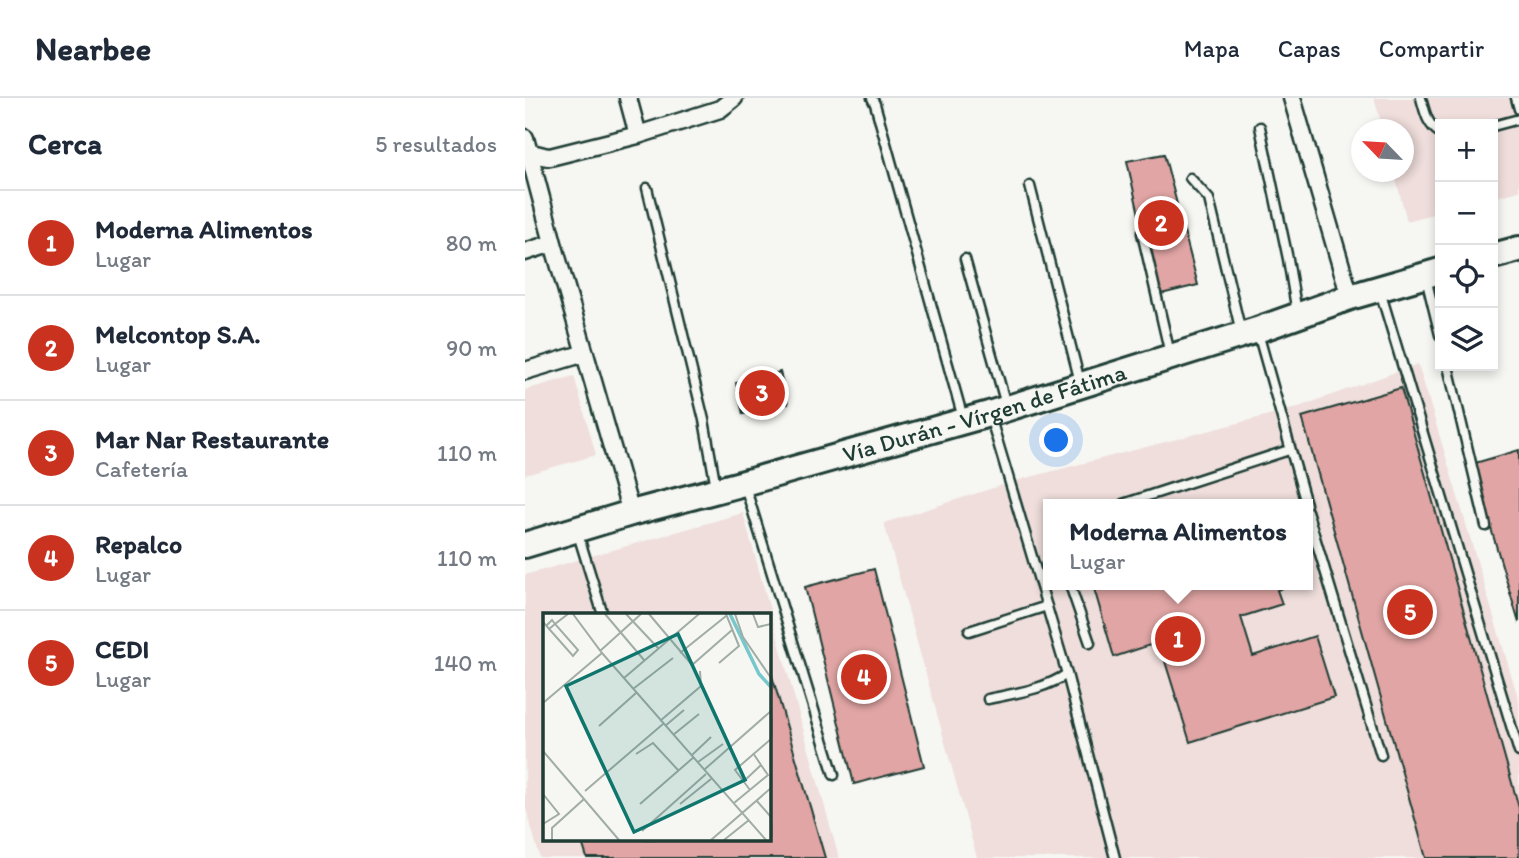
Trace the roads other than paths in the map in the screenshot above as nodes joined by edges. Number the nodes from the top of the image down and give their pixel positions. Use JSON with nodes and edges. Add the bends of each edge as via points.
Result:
{"nodes":[{"id":1,"x":628,"y":98,"type":"edge"},
{"id":2,"x":734,"y":98,"type":"edge"},
{"id":3,"x":872,"y":98,"type":"edge"},
{"id":4,"x":1292,"y":98,"type":"edge"},
{"id":5,"x":1422,"y":98,"type":"edge"},
{"id":6,"x":1516,"y":98,"type":"edge"},
{"id":7,"x":1519,"y":109,"type":"edge"},
{"id":8,"x":1519,"y":119,"type":"edge"},
{"id":9,"x":1498,"y":125,"type":"edge"},
{"id":10,"x":1259,"y":127,"type":"dead end"},
{"id":11,"x":1435,"y":130,"type":"edge"},
{"id":12,"x":638,"y":135,"type":"junction"},
{"id":13,"x":526,"y":148,"type":"edge"},
{"id":14,"x":1190,"y":178,"type":"dead end"},
{"id":15,"x":1030,"y":186,"type":"dead end"},
{"id":16,"x":646,"y":188,"type":"dead end"},
{"id":17,"x":1142,"y":233,"type":"dead end"},
{"id":18,"x":553,"y":243,"type":"junction"},
{"id":19,"x":1519,"y":248,"type":"edge"},
{"id":20,"x":525,"y":252,"type":"edge"},
{"id":21,"x":1498,"y":254,"type":"edge"},
{"id":22,"x":965,"y":259,"type":"dead end"},
{"id":23,"x":1433,"y":273,"type":"edge"},
{"id":24,"x":1379,"y":289,"type":"junction"},
{"id":25,"x":1350,"y":297,"type":"junction"},
{"id":26,"x":1437,"y":308,"type":"edge"},
{"id":27,"x":1297,"y":316,"type":"junction"},
{"id":28,"x":1250,"y":332,"type":"junction"},
{"id":29,"x":585,"y":353,"type":"junction"},
{"id":30,"x":1171,"y":357,"type":"junction"},
{"id":31,"x":525,"y":371,"type":"edge"},
{"id":32,"x":1449,"y":371,"type":"edge"},
{"id":33,"x":1081,"y":385,"type":"junction"},
{"id":34,"x":998,"y":411,"type":"junction"},
{"id":35,"x":964,"y":421,"type":"junction"},
{"id":36,"x":1289,"y":450,"type":"junction"},
{"id":37,"x":744,"y":483,"type":"junction"},
{"id":38,"x":716,"y":490,"type":"junction"},
{"id":39,"x":1138,"y":499,"type":"edge"},
{"id":40,"x":1304,"y":499,"type":"edge"},
{"id":41,"x":631,"y":513,"type":"junction"},
{"id":42,"x":1486,"y":526,"type":"dead end"},
{"id":43,"x":577,"y":529,"type":"junction"},
{"id":44,"x":1313,"y":531,"type":"edge"},
{"id":45,"x":525,"y":545,"type":"edge"},
{"id":46,"x":1072,"y":590,"type":"edge"},
{"id":47,"x":1047,"y":606,"type":"junction"},
{"id":48,"x":602,"y":613,"type":"edge"},
{"id":49,"x":969,"y":631,"type":"dead end"},
{"id":50,"x":1090,"y":643,"type":"dead end"},
{"id":51,"x":1067,"y":674,"type":"junction"},
{"id":52,"x":988,"y":699,"type":"dead end"},
{"id":53,"x":1519,"y":752,"type":"edge"},
{"id":54,"x":1381,"y":755,"type":"dead end"},
{"id":55,"x":834,"y":775,"type":"dead end"},
{"id":56,"x":1115,"y":858,"type":"edge"}],
"edges":[{"from":1,"to":12,"type":"street"},
{"from":2,"to":12,"type":"street","via":[[720,109]]},
{"from":3,"to":35,"type":"lane"},
{"from":4,"to":25,"type":"street"},
{"from":5,"to":11,"type":"lane"},
{"from":6,"to":7,"type":"lane"},
{"from":8,"to":9,"type":"lane"},
{"from":10,"to":27,"type":"lane"},
{"from":12,"to":13,"type":"street","via":[[550,157]]},
{"from":13,"to":18,"type":"street"},
{"from":14,"to":28,"type":"lane","via":[[1209,199]]},
{"from":15,"to":33,"type":"lane"},
{"from":16,"to":38,"type":"lane","via":[[704,420]]},
{"from":17,"to":30,"type":"lane"},
{"from":18,"to":20,"type":"street"},
{"from":18,"to":29,"type":"street"},
{"from":19,"to":21,"type":"main road"},
{"from":22,"to":34,"type":"lane"},
{"from":23,"to":24,"type":"main road","name":"Vía Durán - Vírgen de Fátima"},
{"from":23,"to":26,"type":"lane"},
{"from":24,"to":25,"type":"main road","name":"Vía Durán - Vírgen de Fátima"},
{"from":24,"to":53,"type":"lane"},
{"from":25,"to":27,"type":"main road","name":"Vía Durán - Vírgen de Fátima"},
{"from":27,"to":28,"type":"main road","name":"Vía Durán - Vírgen de Fátima"},
{"from":28,"to":30,"type":"main road","name":"Vía Durán - Vírgen de Fátima"},
{"from":28,"to":36,"type":"lane"},
{"from":29,"to":31,"type":"street"},
{"from":29,"to":41,"type":"street"},
{"from":30,"to":33,"type":"main road","name":"Vía Durán - Vírgen de Fátima"},
{"from":32,"to":42,"type":"lane"},
{"from":33,"to":34,"type":"main road","name":"Vía Durán - Vírgen de Fátima"},
{"from":34,"to":35,"type":"main road","name":"Vía Durán - Vírgen de Fátima"},
{"from":34,"to":47,"type":"lane"},
{"from":35,"to":37,"type":"main road","name":"Vía Durán - Vírgen de Fátima"},
{"from":36,"to":39,"type":"lane"},
{"from":36,"to":40,"type":"lane"},
{"from":37,"to":38,"type":"main road","name":"Vía Durán - Vírgen de Fátima"},
{"from":37,"to":55,"type":"lane"},
{"from":38,"to":41,"type":"main road","name":"Vía Durán - Vírgen de Fátima"},
{"from":41,"to":43,"type":"main road","name":"Vía Durán - Vírgen de Fátima"},
{"from":43,"to":45,"type":"main road","name":"Vía Durán - Vírgen de Fátima"},
{"from":43,"to":48,"type":"lane"},
{"from":44,"to":54,"type":"lane"},
{"from":46,"to":50,"type":"lane"},
{"from":47,"to":49,"type":"lane"},
{"from":47,"to":51,"type":"lane"},
{"from":51,"to":52,"type":"lane","via":[[1042,687]]},
{"from":51,"to":56,"type":"lane"}]}
